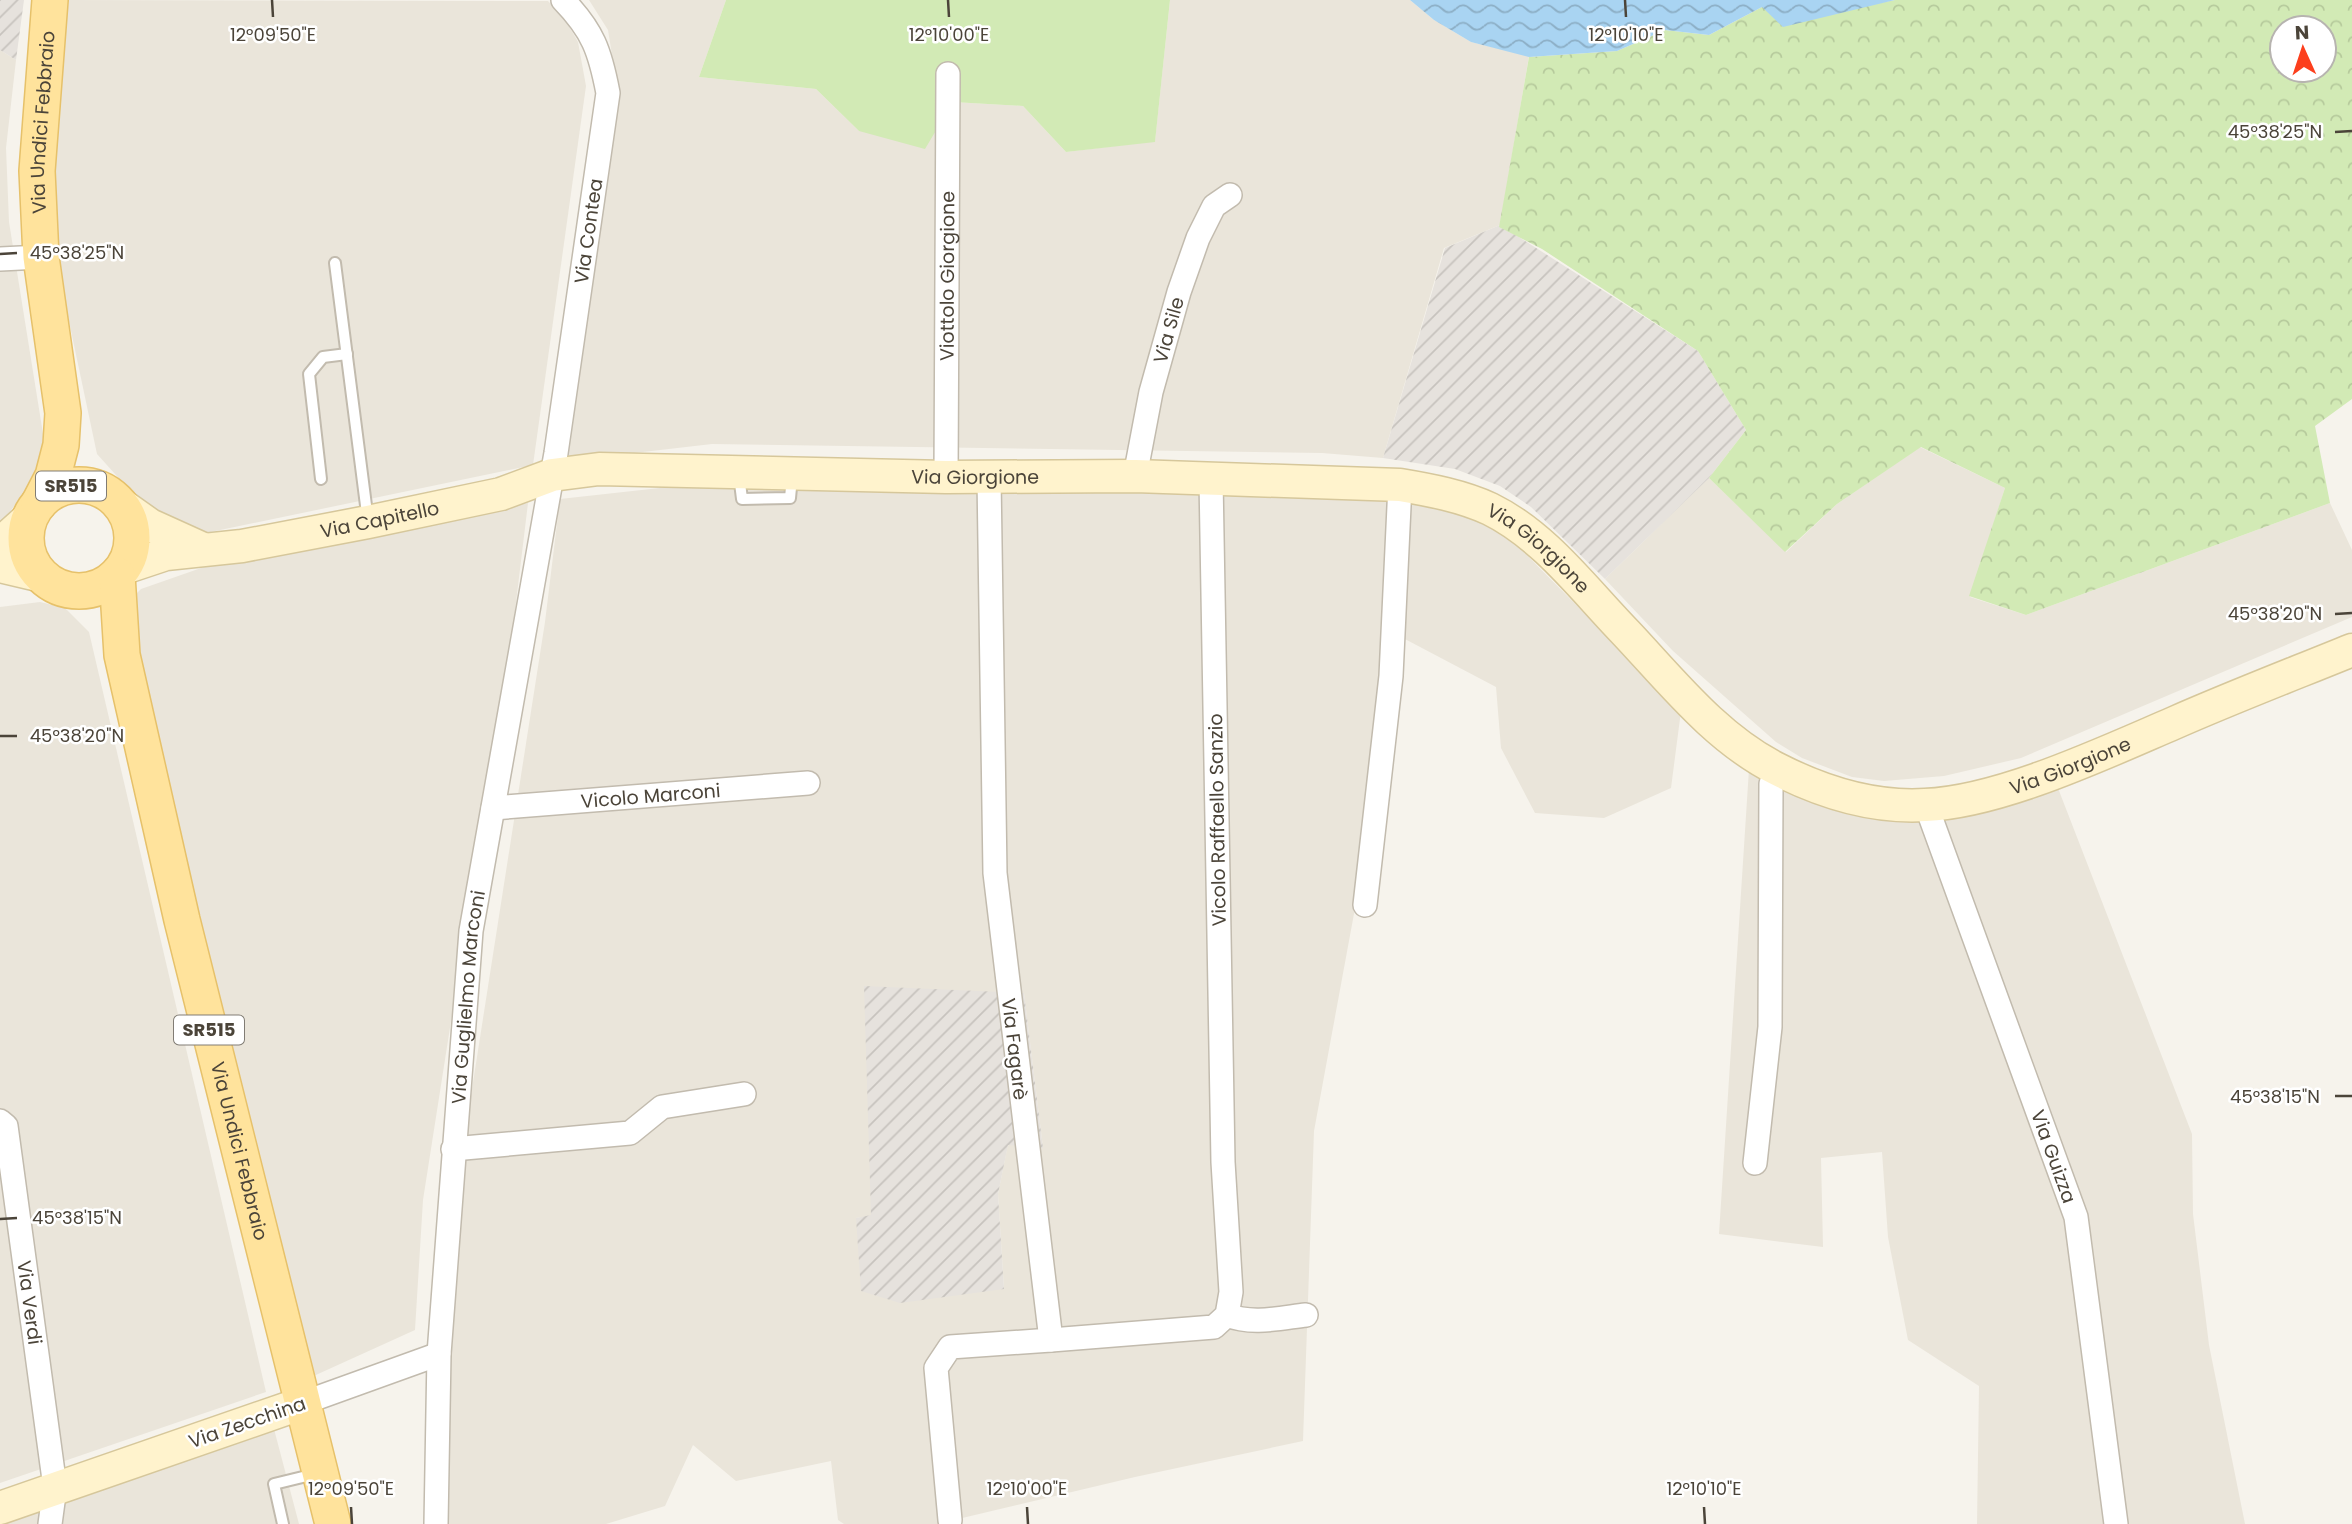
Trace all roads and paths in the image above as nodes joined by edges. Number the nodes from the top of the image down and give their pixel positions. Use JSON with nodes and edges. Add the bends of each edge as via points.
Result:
{"nodes":[{"id":1,"x":50,"y":0,"type":"edge"},
{"id":2,"x":563,"y":0,"type":"edge"},
{"id":3,"x":948,"y":74,"type":"dead end"},
{"id":4,"x":1230,"y":195,"type":"dead end"},
{"id":5,"x":41,"y":257,"type":"junction"},
{"id":6,"x":0,"y":259,"type":"edge"},
{"id":7,"x":335,"y":263,"type":"dead end"},
{"id":8,"x":347,"y":354,"type":"junction"},
{"id":9,"x":63,"y":413,"type":"junction"},
{"id":10,"x":552,"y":475,"type":"junction"},
{"id":11,"x":1135,"y":476,"type":"junction"},
{"id":12,"x":946,"y":477,"type":"junction"},
{"id":13,"x":989,"y":478,"type":"junction"},
{"id":14,"x":321,"y":479,"type":"dead end"},
{"id":15,"x":1211,"y":479,"type":"junction"},
{"id":16,"x":1400,"y":485,"type":"junction"},
{"id":17,"x":113,"y":498,"type":"junction"},
{"id":18,"x":34,"y":510,"type":"junction"},
{"id":19,"x":368,"y":522,"type":"junction"},
{"id":20,"x":0,"y":544,"type":"edge"},
{"id":21,"x":205,"y":549,"type":"junction"},
{"id":22,"x":0,"y":566,"type":"edge"},
{"id":23,"x":119,"y":572,"type":"junction"},
{"id":24,"x":56,"y":583,"type":"junction"},
{"id":25,"x":2352,"y":650,"type":"edge"},
{"id":26,"x":122,"y":655,"type":"junction"},
{"id":27,"x":1776,"y":769,"type":"junction"},
{"id":28,"x":808,"y":783,"type":"dead end"},
{"id":29,"x":1926,"y":805,"type":"junction"},
{"id":30,"x":493,"y":808,"type":"junction"},
{"id":31,"x":1365,"y":905,"type":"dead end"},
{"id":32,"x":744,"y":1094,"type":"dead end"},
{"id":33,"x":0,"y":1121,"type":"edge"},
{"id":34,"x":453,"y":1149,"type":"junction"},
{"id":35,"x":1755,"y":1163,"type":"dead end"},
{"id":36,"x":1227,"y":1315,"type":"junction"},
{"id":37,"x":1306,"y":1315,"type":"dead end"},
{"id":38,"x":1051,"y":1340,"type":"junction"},
{"id":39,"x":439,"y":1354,"type":"junction"},
{"id":40,"x":303,"y":1403,"type":"junction"},
{"id":41,"x":321,"y":1472,"type":"junction"},
{"id":42,"x":55,"y":1488,"type":"junction"},
{"id":43,"x":0,"y":1508,"type":"edge"},
{"id":44,"x":950,"y":1520,"type":"dead end"},
{"id":45,"x":50,"y":1524,"type":"edge"},
{"id":46,"x":284,"y":1524,"type":"edge"},
{"id":47,"x":333,"y":1524,"type":"edge"},
{"id":48,"x":436,"y":1524,"type":"edge"},
{"id":49,"x":2116,"y":1524,"type":"edge"}],
"edges":[{"from":1,"to":5,"type":"main road","name":"Via Undici Febbraio","number":"SR515","via":[[37,171]]},
{"from":2,"to":10,"type":"street","name":"Via Contea","via":[[586,24],[603,63],[608,93]]},
{"from":3,"to":12,"type":"street","name":"Viottolo Giorgione"},
{"from":4,"to":11,"type":"street","name":"Via Sile","via":[[1214,206],[1183,281],[1152,392]]},
{"from":5,"to":6,"type":"street"},
{"from":5,"to":9,"type":"main road","name":"Via Undici Febbraio","number":"SR515"},
{"from":7,"to":8,"type":"lane"},
{"from":8,"to":14,"type":"lane","via":[[323,357],[309,374]]},
{"from":8,"to":19,"type":"lane"},
{"from":9,"to":17,"type":"main road","name":"Via Undici Febbraio","number":"SR515"},
{"from":9,"to":18,"type":"main road","name":"Via Undici Febbraio","number":"SR515","via":[[53,476]]},
{"from":10,"to":12,"type":"street","name":"Via Giorgione","via":[[599,469]]},
{"from":10,"to":19,"type":"street","name":"Via Capitello","via":[[501,494]]},
{"from":10,"to":30,"type":"street","name":"Via Guglielmo Marconi"},
{"from":11,"to":13,"type":"street","name":"Via Giorgione"},
{"from":11,"to":15,"type":"street","name":"Via Giorgione"},
{"from":12,"to":13,"type":"street","name":"Via Giorgione"},
{"from":13,"to":38,"type":"street","name":"Via Fagarè","via":[[995,873]]},
{"from":15,"to":16,"type":"street","name":"Via Giorgione"},
{"from":15,"to":36,"type":"street","name":"Vicolo Raffaello Sanzio","via":[[1223,1162],[1231,1292]]},
{"from":16,"to":27,"type":"street","name":"Via Giorgione","via":[[1490,509],[1532,536],[1704,715]]},
{"from":16,"to":31,"type":"street","via":[[1391,676]]},
{"from":17,"to":18,"type":"main road","number":"SR515","via":[[93,487],[64,487]]},
{"from":17,"to":21,"type":"street","name":"Via Capitello","via":[[150,526]]},
{"from":17,"to":23,"type":"main road","name":"Via Undici Febbraio","number":"SR515","via":[[128,519],[132,536]]},
{"from":18,"to":20,"type":"street"},
{"from":18,"to":24,"type":"main road","name":"Via Undici Febbraio","number":"SR515","via":[[27,548]]},
{"from":19,"to":21,"type":"street","name":"Via Capitello"},
{"from":21,"to":23,"type":"street","name":"Via Capitello","via":[[166,554]]},
{"from":22,"to":24,"type":"street"},
{"from":23,"to":24,"type":"main road","via":[[87,590]]},
{"from":23,"to":26,"type":"main road","name":"Via Undici Febbraio","number":"SR515"},
{"from":24,"to":26,"type":"main road","name":"Via Undici Febbraio","number":"SR515","via":[[100,621]]},
{"from":25,"to":29,"type":"street","name":"Via Giorgione","via":[[2076,764],[1980,796]]},
{"from":26,"to":40,"type":"main road","name":"Via Undici Febbraio","number":"SR515","via":[[182,920]]},
{"from":27,"to":29,"type":"street","name":"Via Giorgione","via":[[1826,791],[1877,803]]},
{"from":27,"to":35,"type":"street","via":[[1770,784],[1770,1027]]},
{"from":28,"to":30,"type":"street","name":"Vicolo Marconi"},
{"from":29,"to":49,"type":"street","name":"Via Guizza","via":[[2076,1217]]},
{"from":30,"to":34,"type":"street","name":"Via Guglielmo Marconi","via":[[471,931]]},
{"from":32,"to":34,"type":"street","via":[[662,1107],[630,1133]]},
{"from":33,"to":42,"type":"street","name":"Via Verdi","via":[[6,1126]]},
{"from":34,"to":39,"type":"street","name":"Via Guglielmo Marconi"},
{"from":36,"to":37,"type":"street","via":[[1259,1321]]},
{"from":36,"to":38,"type":"street","via":[[1214,1327]]},
{"from":38,"to":44,"type":"street","via":[[950,1348],[936,1368]]},
{"from":39,"to":40,"type":"street","name":"Via Zecchina"},
{"from":39,"to":48,"type":"street","name":"Via Guglielmo Marconi"},
{"from":40,"to":41,"type":"main road","name":"Via Undici Febbraio","number":"SR515"},
{"from":40,"to":42,"type":"street","name":"Via Zecchina"},
{"from":41,"to":46,"type":"lane","via":[[274,1484]]},
{"from":41,"to":47,"type":"main road","name":"Via Undici Febbraio","number":"SR515"},
{"from":42,"to":43,"type":"street","name":"Via Zecchina"},
{"from":42,"to":45,"type":"street"}]}
